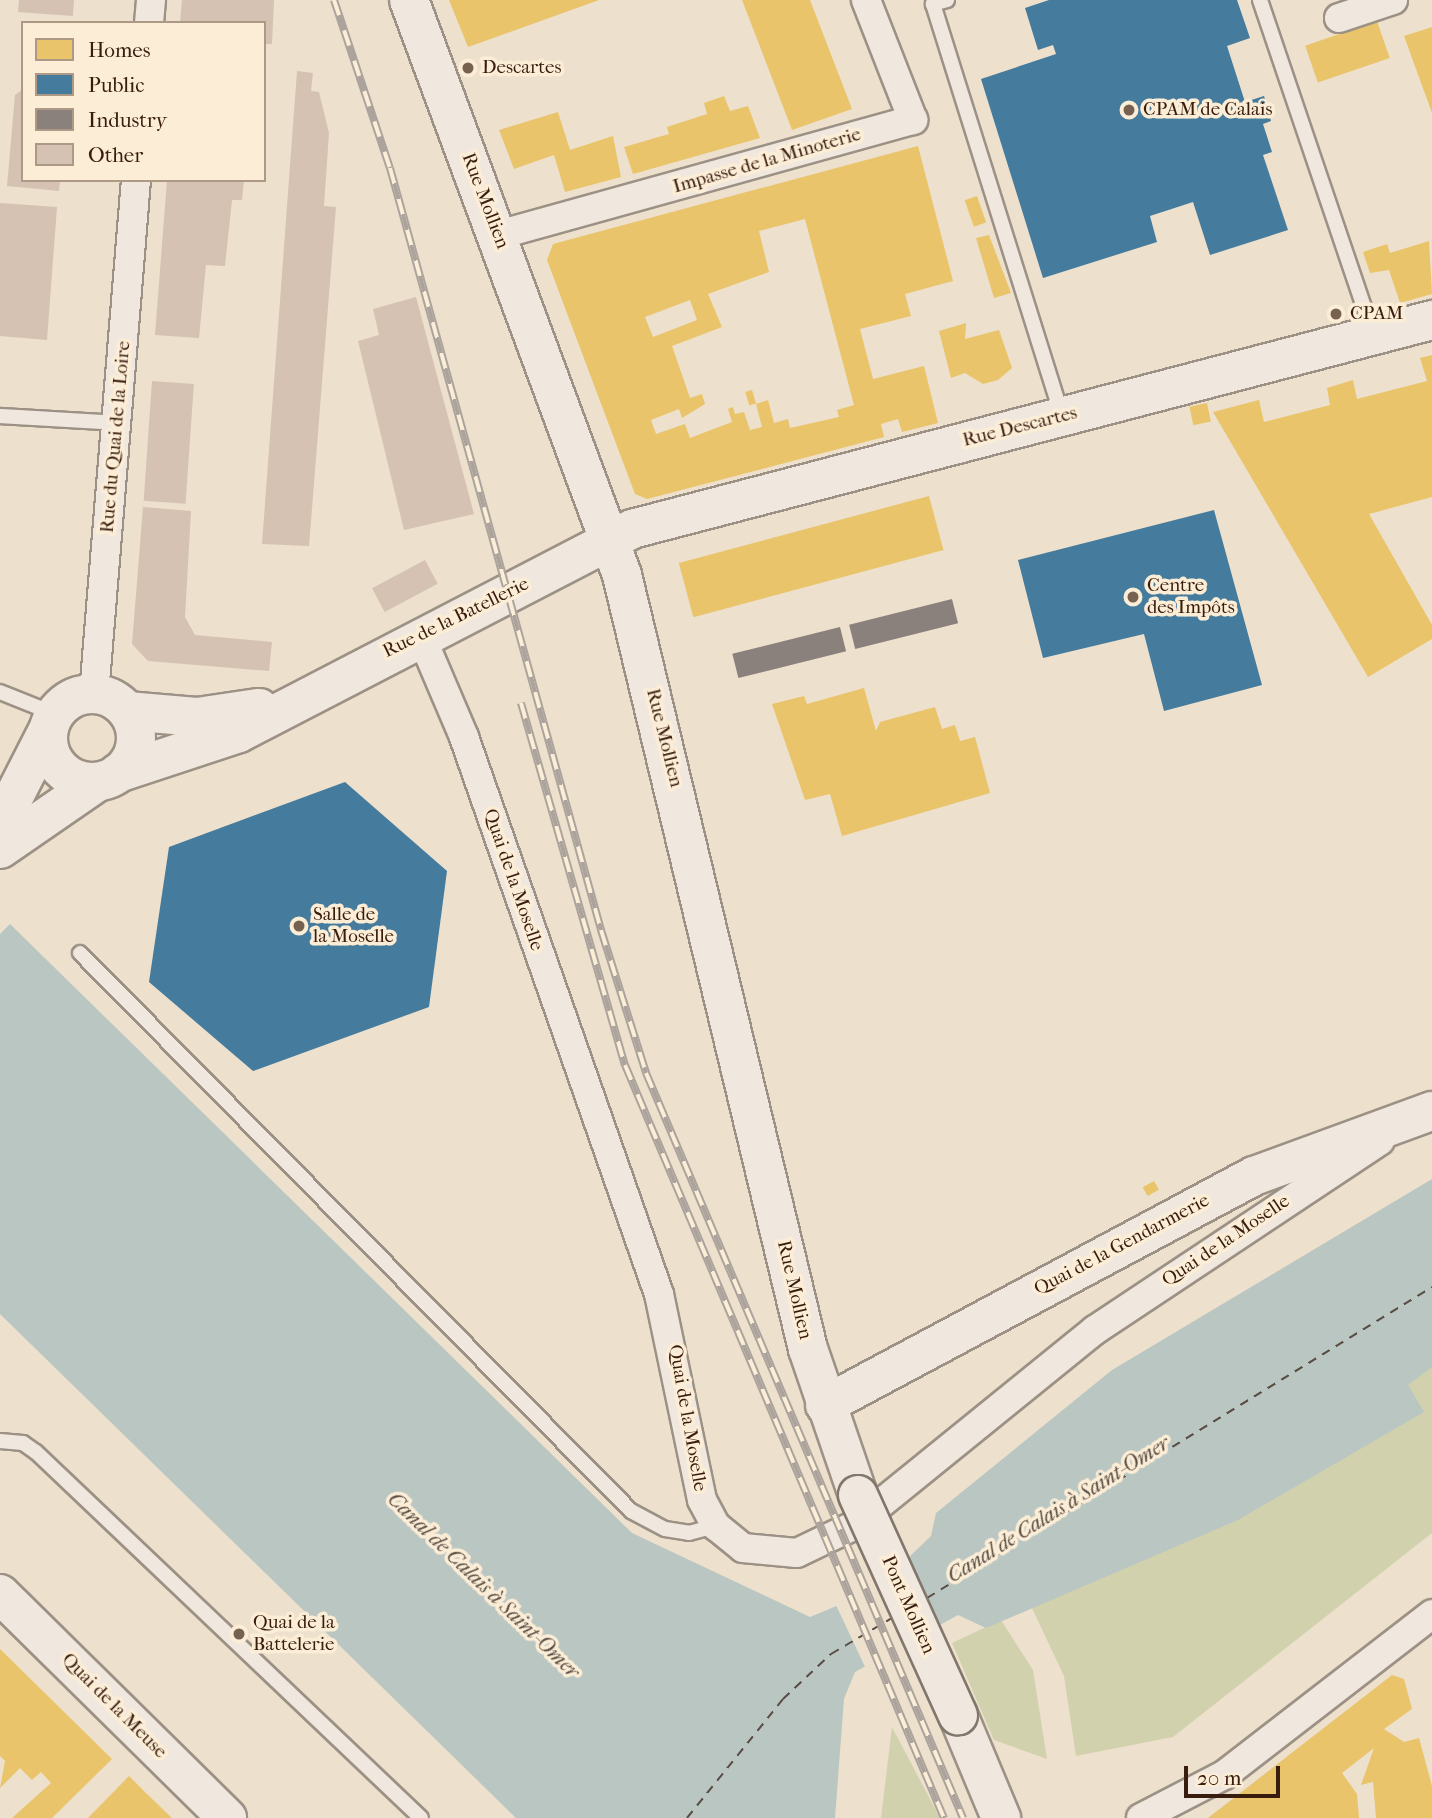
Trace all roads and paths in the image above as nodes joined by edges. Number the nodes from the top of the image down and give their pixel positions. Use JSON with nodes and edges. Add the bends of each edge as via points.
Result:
{"nodes":[{"id":1,"x":151,"y":0,"type":"edge"},
{"id":2,"x":409,"y":0,"type":"edge"},
{"id":3,"x":866,"y":0,"type":"edge"},
{"id":4,"x":947,"y":0,"type":"edge"},
{"id":5,"x":1260,"y":0,"type":"edge"},
{"id":6,"x":1393,"y":0,"type":"edge"},
{"id":7,"x":1339,"y":18,"type":"dead end"},
{"id":8,"x":149,"y":21,"type":"edge"},
{"id":9,"x":136,"y":182,"type":"edge"},
{"id":10,"x":498,"y":235,"type":"junction"},
{"id":11,"x":1432,"y":320,"type":"edge"},
{"id":12,"x":1373,"y":335,"type":"junction"},
{"id":13,"x":0,"y":416,"type":"edge"},
{"id":14,"x":1062,"y":416,"type":"junction"},
{"id":15,"x":117,"y":422,"type":"junction"},
{"id":16,"x":610,"y":538,"type":"junction"},
{"id":17,"x":421,"y":636,"type":"junction"},
{"id":18,"x":0,"y":692,"type":"edge"},
{"id":19,"x":94,"y":694,"type":"junction"},
{"id":20,"x":301,"y":696,"type":"junction"},
{"id":21,"x":127,"y":711,"type":"junction"},
{"id":22,"x":52,"y":721,"type":"junction"},
{"id":23,"x":108,"y":777,"type":"junction"},
{"id":24,"x":0,"y":824,"type":"edge"},
{"id":25,"x":0,"y":849,"type":"edge"},
{"id":26,"x":80,"y":953,"type":"dead end"},
{"id":27,"x":1420,"y":1115,"type":"edge"},
{"id":28,"x":824,"y":1405,"type":"junction"},
{"id":29,"x":0,"y":1441,"type":"edge"},
{"id":30,"x":858,"y":1495,"type":"joint"},
{"id":31,"x":716,"y":1526,"type":"junction"},
{"id":32,"x":0,"y":1594,"type":"edge"},
{"id":33,"x":1430,"y":1625,"type":"edge"},
{"id":34,"x":227,"y":1818,"type":"edge"},
{"id":35,"x":421,"y":1818,"type":"edge"},
{"id":36,"x":1000,"y":1818,"type":"edge"},
{"id":37,"x":1142,"y":1818,"type":"edge"}],
"edges":[{"from":1,"to":8,"type":"street"},
{"from":2,"to":10,"type":"street","name":"Rue Mollien"},
{"from":3,"to":10,"type":"street","name":"Impasse de la Minoterie","via":[[913,120]]},
{"from":4,"to":14,"type":"lane","via":[[933,4]]},
{"from":5,"to":12,"type":"lane"},
{"from":6,"to":7,"type":"street"},
{"from":9,"to":15,"type":"street","name":"Rue du Quai de la Loire"},
{"from":10,"to":16,"type":"street","name":"Rue Mollien"},
{"from":11,"to":12,"type":"street","name":"Rue Descartes"},
{"from":12,"to":14,"type":"street","name":"Rue Descartes"},
{"from":13,"to":15,"type":"lane"},
{"from":14,"to":16,"type":"street","name":"Rue Descartes"},
{"from":15,"to":19,"type":"street","name":"Rue du Quai de la Loire"},
{"from":16,"to":17,"type":"street","name":"Rue de la Batellerie"},
{"from":16,"to":28,"type":"street","name":"Rue Mollien","via":[[651,682]]},
{"from":17,"to":20,"type":"street","name":"Rue de la Batellerie"},
{"from":17,"to":31,"type":"street","name":"Quai de la Moselle","via":[[464,737],[659,1294],[702,1500]]},
{"from":18,"to":22,"type":"lane"},
{"from":19,"to":21,"type":"street"},
{"from":19,"to":22,"type":"street","via":[[72,699]]},
{"from":20,"to":21,"type":"street","name":"Rue de la Batellerie","via":[[207,716]]},
{"from":20,"to":23,"type":"street","name":"Rue de la Batellerie","via":[[239,733]]},
{"from":21,"to":23,"type":"street","via":[[136,740]]},
{"from":22,"to":23,"type":"street","via":[[50,751],[62,770]]},
{"from":22,"to":24,"type":"street"},
{"from":23,"to":25,"type":"street","name":"Rue de la Batellerie"},
{"from":26,"to":31,"type":"lane","via":[[631,1511],[665,1529],[689,1533]]},
{"from":27,"to":28,"type":"street","name":"Quai de la Gendarmerie","via":[[1245,1180]]},
{"from":27,"to":31,"type":"street","name":"Quai de la Moselle","via":[[1095,1330],[844,1532],[814,1548],[778,1555],[743,1548]]},
{"from":28,"to":30,"type":"street","name":"Rue Mollien"},
{"from":29,"to":35,"type":"lane","via":[[23,1443],[36,1452]]},
{"from":30,"to":36,"type":"street","name":"Pont Mollien","bridge":true},
{"from":32,"to":34,"type":"street","name":"Quai de la Meuse"},
{"from":33,"to":37,"type":"street","via":[[1224,1774]]}]}
